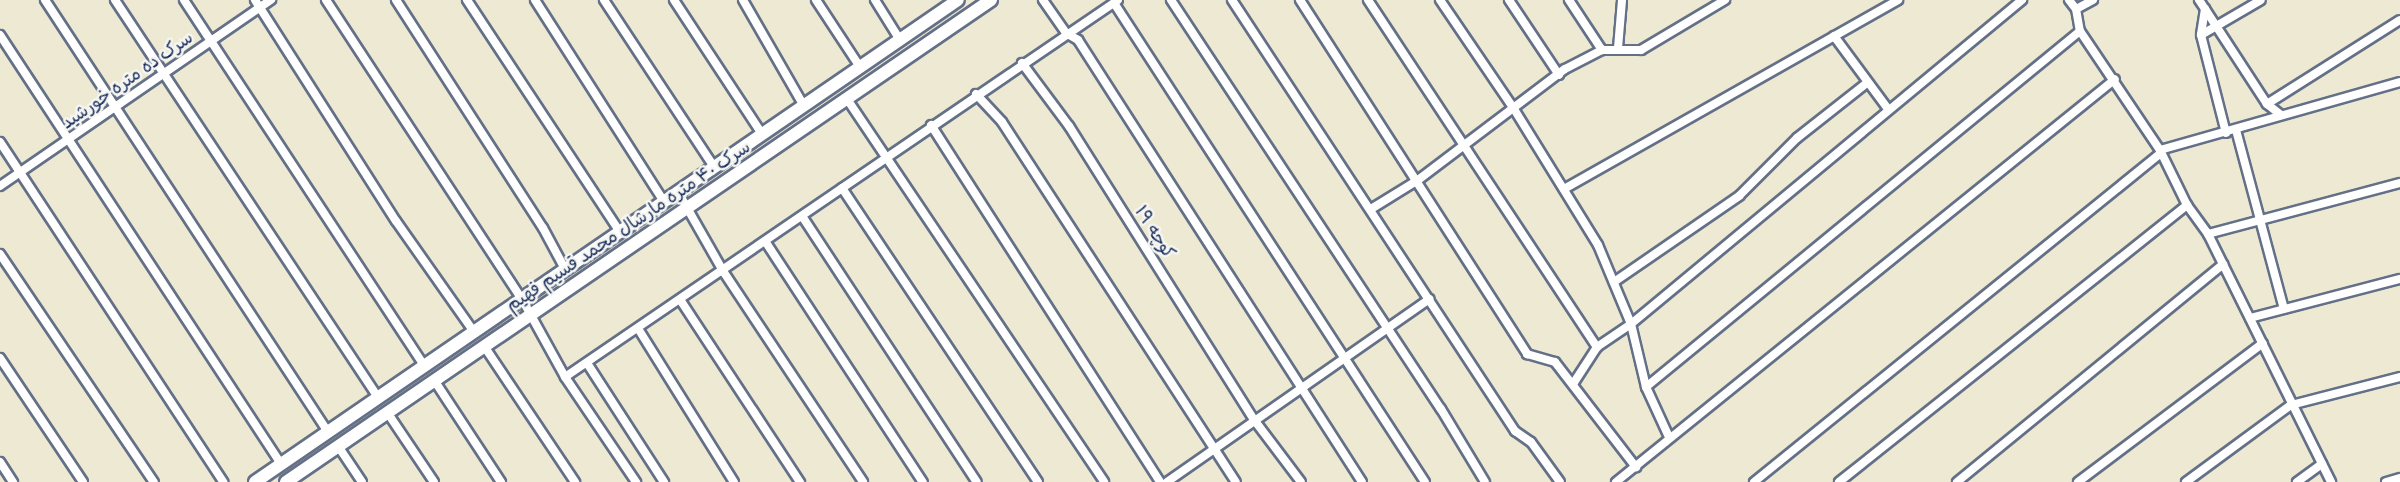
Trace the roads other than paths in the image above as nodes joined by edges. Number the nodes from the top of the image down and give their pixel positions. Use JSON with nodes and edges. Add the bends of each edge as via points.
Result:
{"nodes":[{"id":1,"x":45,"y":0,"type":"edge"},
{"id":2,"x":116,"y":0,"type":"edge"},
{"id":3,"x":184,"y":0,"type":"edge"},
{"id":4,"x":271,"y":0,"type":"edge"},
{"id":5,"x":326,"y":0,"type":"edge"},
{"id":6,"x":396,"y":0,"type":"edge"},
{"id":7,"x":466,"y":0,"type":"edge"},
{"id":8,"x":535,"y":0,"type":"edge"},
{"id":9,"x":604,"y":0,"type":"edge"},
{"id":10,"x":674,"y":0,"type":"edge"},
{"id":11,"x":743,"y":0,"type":"edge"},
{"id":12,"x":816,"y":0,"type":"edge"},
{"id":13,"x":875,"y":0,"type":"edge"},
{"id":14,"x":957,"y":0,"type":"edge"},
{"id":15,"x":991,"y":0,"type":"edge"},
{"id":16,"x":1043,"y":0,"type":"edge"},
{"id":17,"x":1171,"y":0,"type":"edge"},
{"id":18,"x":1232,"y":0,"type":"edge"},
{"id":19,"x":1300,"y":0,"type":"edge"},
{"id":20,"x":1368,"y":0,"type":"edge"},
{"id":21,"x":1440,"y":0,"type":"edge"},
{"id":22,"x":1509,"y":0,"type":"edge"},
{"id":23,"x":1569,"y":0,"type":"edge"},
{"id":24,"x":1622,"y":0,"type":"edge"},
{"id":25,"x":1725,"y":0,"type":"edge"},
{"id":26,"x":1898,"y":0,"type":"edge"},
{"id":27,"x":2022,"y":0,"type":"edge"},
{"id":28,"x":2069,"y":0,"type":"edge"},
{"id":29,"x":2094,"y":0,"type":"edge"},
{"id":30,"x":2199,"y":0,"type":"edge"},
{"id":31,"x":2261,"y":0,"type":"edge"},
{"id":32,"x":1116,"y":1,"type":"edge"},
{"id":33,"x":258,"y":4,"type":"edge"},
{"id":34,"x":2076,"y":9,"type":"junction"},
{"id":35,"x":2205,"y":9,"type":"junction"},
{"id":36,"x":2400,"y":20,"type":"edge"},
{"id":37,"x":2218,"y":25,"type":"junction"},
{"id":38,"x":2080,"y":31,"type":"junction"},
{"id":39,"x":1066,"y":33,"type":"junction"},
{"id":40,"x":0,"y":35,"type":"edge"},
{"id":41,"x":2201,"y":35,"type":"junction"},
{"id":42,"x":1834,"y":36,"type":"junction"},
{"id":43,"x":900,"y":40,"type":"junction"},
{"id":44,"x":212,"y":41,"type":"junction"},
{"id":45,"x":1618,"y":48,"type":"junction"},
{"id":46,"x":1602,"y":51,"type":"junction"},
{"id":47,"x":1022,"y":63,"type":"junction"},
{"id":48,"x":860,"y":67,"type":"junction"},
{"id":49,"x":162,"y":74,"type":"junction"},
{"id":50,"x":1559,"y":75,"type":"junction"},
{"id":51,"x":2115,"y":79,"type":"junction"},
{"id":52,"x":2400,"y":82,"type":"edge"},
{"id":53,"x":1867,"y":83,"type":"junction"},
{"id":54,"x":976,"y":94,"type":"junction"},
{"id":55,"x":847,"y":99,"type":"junction"},
{"id":56,"x":2267,"y":104,"type":"junction"},
{"id":57,"x":804,"y":106,"type":"junction"},
{"id":58,"x":117,"y":107,"type":"junction"},
{"id":59,"x":1514,"y":109,"type":"junction"},
{"id":60,"x":1888,"y":109,"type":"junction"},
{"id":61,"x":2281,"y":115,"type":"junction"},
{"id":62,"x":931,"y":125,"type":"junction"},
{"id":63,"x":2236,"y":130,"type":"junction"},
{"id":64,"x":2226,"y":133,"type":"junction"},
{"id":65,"x":762,"y":134,"type":"junction"},
{"id":66,"x":0,"y":142,"type":"edge"},
{"id":67,"x":68,"y":142,"type":"junction"},
{"id":68,"x":1463,"y":143,"type":"junction"},
{"id":69,"x":2161,"y":152,"type":"junction"},
{"id":70,"x":886,"y":157,"type":"junction"},
{"id":71,"x":714,"y":167,"type":"junction"},
{"id":72,"x":21,"y":172,"type":"junction"},
{"id":73,"x":1418,"y":180,"type":"junction"},
{"id":74,"x":2400,"y":183,"type":"edge"},
{"id":75,"x":0,"y":186,"type":"edge"},
{"id":76,"x":843,"y":188,"type":"junction"},
{"id":77,"x":1564,"y":189,"type":"junction"},
{"id":78,"x":678,"y":192,"type":"junction"},
{"id":79,"x":664,"y":202,"type":"junction"},
{"id":80,"x":2187,"y":205,"type":"junction"},
{"id":81,"x":687,"y":208,"type":"junction"},
{"id":82,"x":1371,"y":209,"type":"junction"},
{"id":83,"x":802,"y":216,"type":"junction"},
{"id":84,"x":2258,"y":221,"type":"junction"},
{"id":85,"x":620,"y":232,"type":"junction"},
{"id":86,"x":2208,"y":234,"type":"junction"},
{"id":87,"x":765,"y":241,"type":"junction"},
{"id":88,"x":0,"y":254,"type":"edge"},
{"id":89,"x":2223,"y":264,"type":"junction"},
{"id":90,"x":565,"y":269,"type":"junction"},
{"id":91,"x":723,"y":271,"type":"junction"},
{"id":92,"x":2400,"y":279,"type":"edge"},
{"id":93,"x":1614,"y":282,"type":"junction"},
{"id":94,"x":522,"y":299,"type":"junction"},
{"id":95,"x":1429,"y":299,"type":"junction"},
{"id":96,"x":681,"y":301,"type":"junction"},
{"id":97,"x":2284,"y":309,"type":"junction"},
{"id":98,"x":531,"y":314,"type":"junction"},
{"id":99,"x":2250,"y":318,"type":"junction"},
{"id":100,"x":1631,"y":324,"type":"junction"},
{"id":101,"x":1385,"y":328,"type":"junction"},
{"id":102,"x":639,"y":330,"type":"junction"},
{"id":103,"x":474,"y":332,"type":"junction"},
{"id":104,"x":2262,"y":343,"type":"junction"},
{"id":105,"x":484,"y":346,"type":"junction"},
{"id":106,"x":1597,"y":347,"type":"junction"},
{"id":107,"x":0,"y":358,"type":"edge"},
{"id":108,"x":1342,"y":358,"type":"junction"},
{"id":109,"x":587,"y":363,"type":"junction"},
{"id":110,"x":424,"y":366,"type":"junction"},
{"id":111,"x":565,"y":377,"type":"junction"},
{"id":112,"x":2400,"y":377,"type":"edge"},
{"id":113,"x":434,"y":380,"type":"junction"},
{"id":114,"x":1573,"y":384,"type":"junction"},
{"id":115,"x":1646,"y":387,"type":"junction"},
{"id":116,"x":1303,"y":390,"type":"junction"},
{"id":117,"x":378,"y":398,"type":"junction"},
{"id":118,"x":2291,"y":405,"type":"junction"},
{"id":119,"x":387,"y":412,"type":"junction"},
{"id":120,"x":1255,"y":421,"type":"junction"},
{"id":121,"x":328,"y":432,"type":"junction"},
{"id":122,"x":1669,"y":437,"type":"junction"},
{"id":123,"x":338,"y":446,"type":"junction"},
{"id":124,"x":1214,"y":448,"type":"junction"},
{"id":125,"x":0,"y":462,"type":"edge"},
{"id":126,"x":281,"y":464,"type":"junction"},
{"id":127,"x":2322,"y":464,"type":"junction"},
{"id":128,"x":1636,"y":467,"type":"junction"},
{"id":129,"x":2400,"y":478,"type":"edge"},
{"id":130,"x":290,"y":481,"type":"edge"},
{"id":131,"x":13,"y":482,"type":"edge"},
{"id":132,"x":83,"y":482,"type":"edge"},
{"id":133,"x":154,"y":482,"type":"edge"},
{"id":134,"x":223,"y":482,"type":"edge"},
{"id":135,"x":255,"y":482,"type":"edge"},
{"id":136,"x":362,"y":482,"type":"edge"},
{"id":137,"x":434,"y":482,"type":"edge"},
{"id":138,"x":501,"y":482,"type":"edge"},
{"id":139,"x":575,"y":482,"type":"edge"},
{"id":140,"x":636,"y":482,"type":"edge"},
{"id":141,"x":664,"y":482,"type":"edge"},
{"id":142,"x":734,"y":482,"type":"edge"},
{"id":143,"x":800,"y":482,"type":"edge"},
{"id":144,"x":863,"y":482,"type":"edge"},
{"id":145,"x":923,"y":482,"type":"edge"},
{"id":146,"x":977,"y":482,"type":"edge"},
{"id":147,"x":1038,"y":482,"type":"edge"},
{"id":148,"x":1104,"y":482,"type":"edge"},
{"id":149,"x":1160,"y":482,"type":"edge"},
{"id":150,"x":1167,"y":482,"type":"edge"},
{"id":151,"x":1236,"y":482,"type":"edge"},
{"id":152,"x":1301,"y":482,"type":"edge"},
{"id":153,"x":1362,"y":482,"type":"edge"},
{"id":154,"x":1425,"y":482,"type":"edge"},
{"id":155,"x":1485,"y":482,"type":"edge"},
{"id":156,"x":1560,"y":482,"type":"edge"},
{"id":157,"x":1616,"y":482,"type":"edge"},
{"id":158,"x":1754,"y":482,"type":"edge"},
{"id":159,"x":1839,"y":482,"type":"edge"},
{"id":160,"x":1957,"y":482,"type":"edge"},
{"id":161,"x":2078,"y":482,"type":"edge"},
{"id":162,"x":2186,"y":482,"type":"edge"},
{"id":163,"x":2297,"y":482,"type":"edge"},
{"id":164,"x":2331,"y":482,"type":"edge"},
{"id":165,"x":2386,"y":482,"type":"edge"}],
"edges":[{"from":1,"to":58,"type":"street"},
{"from":2,"to":49,"type":"street"},
{"from":3,"to":44,"type":"street"},
{"from":4,"to":33,"type":"street","name":"سرک ده متره خورشید"},
{"from":5,"to":94,"type":"street"},
{"from":6,"to":90,"type":"street","via":[[543,228]]},
{"from":7,"to":85,"type":"street"},
{"from":8,"to":79,"type":"street"},
{"from":9,"to":71,"type":"street"},
{"from":10,"to":65,"type":"street"},
{"from":11,"to":57,"type":"street"},
{"from":12,"to":48,"type":"street"},
{"from":13,"to":43,"type":"street"},
{"from":14,"to":43,"type":"street","name":"سرک ۴۰ متره مارشال محمد قسیم فهیم"},
{"from":15,"to":55,"type":"street","name":"سرک ۴۰ متره مارشال محمد قسیم فهیم"},
{"from":16,"to":39,"type":"street"},
{"from":17,"to":101,"type":"street"},
{"from":18,"to":82,"type":"street"},
{"from":19,"to":73,"type":"street"},
{"from":20,"to":68,"type":"street"},
{"from":21,"to":59,"type":"street"},
{"from":22,"to":50,"type":"street"},
{"from":23,"to":46,"type":"street"},
{"from":24,"to":45,"type":"street"},
{"from":25,"to":45,"type":"street","via":[[1641,50]]},
{"from":26,"to":42,"type":"street"},
{"from":27,"to":60,"type":"street"},
{"from":28,"to":34,"type":"street"},
{"from":29,"to":34,"type":"street"},
{"from":30,"to":35,"type":"street"},
{"from":31,"to":37,"type":"street"},
{"from":32,"to":39,"type":"street"},
{"from":32,"to":108,"type":"street"},
{"from":33,"to":44,"type":"street","name":"سرک ده متره خورشید"},
{"from":33,"to":103,"type":"street","via":[[396,221]]},
{"from":34,"to":38,"type":"street"},
{"from":35,"to":37,"type":"street"},
{"from":35,"to":41,"type":"street"},
{"from":36,"to":56,"type":"street"},
{"from":37,"to":41,"type":"street"},
{"from":37,"to":56,"type":"street"},
{"from":38,"to":51,"type":"street"},
{"from":38,"to":115,"type":"street"},
{"from":39,"to":47,"type":"street"},
{"from":39,"to":116,"type":"street","via":[[1078,40]]},
{"from":40,"to":67,"type":"street"},
{"from":41,"to":64,"type":"street"},
{"from":42,"to":53,"type":"street"},
{"from":42,"to":77,"type":"street"},
{"from":43,"to":48,"type":"street","name":"سرک ۴۰ متره مارشال محمد قسیم فهیم"},
{"from":44,"to":49,"type":"street","name":"سرک ده متره خورشید"},
{"from":44,"to":110,"type":"street"},
{"from":45,"to":46,"type":"street"},
{"from":46,"to":50,"type":"street"},
{"from":47,"to":54,"type":"street"},
{"from":47,"to":120,"type":"street","name":"کوچه ۱۹","via":[[1069,126]]},
{"from":48,"to":57,"type":"street","name":"سرک ۴۰ متره مارشال محمد قسیم فهیم"},
{"from":49,"to":58,"type":"street","name":"سرک ده متره خورشید"},
{"from":49,"to":117,"type":"street"},
{"from":50,"to":59,"type":"street"},
{"from":51,"to":69,"type":"street"},
{"from":51,"to":122,"type":"street"},
{"from":52,"to":61,"type":"street"},
{"from":53,"to":60,"type":"street"},
{"from":53,"to":93,"type":"street","via":[[1797,138],[1739,196]]},
{"from":54,"to":62,"type":"street"},
{"from":54,"to":124,"type":"street","via":[[1002,122]]},
{"from":55,"to":70,"type":"street"},
{"from":55,"to":81,"type":"street","name":"سرک ۴۰ متره مارشال محمد قسیم فهیم"},
{"from":56,"to":61,"type":"street"},
{"from":57,"to":65,"type":"street","name":"سرک ۴۰ متره مارشال محمد قسیم فهیم"},
{"from":58,"to":67,"type":"street","name":"سرک ده متره خورشید"},
{"from":58,"to":121,"type":"street"},
{"from":59,"to":68,"type":"street"},
{"from":59,"to":77,"type":"street"},
{"from":60,"to":100,"type":"street"},
{"from":61,"to":63,"type":"street"},
{"from":62,"to":70,"type":"street"},
{"from":62,"to":149,"type":"street"},
{"from":63,"to":64,"type":"street"},
{"from":63,"to":84,"type":"street"},
{"from":64,"to":69,"type":"street"},
{"from":65,"to":71,"type":"street","name":"سرک ۴۰ متره مارشال محمد قسیم فهیم"},
{"from":66,"to":72,"type":"street"},
{"from":67,"to":72,"type":"street","name":"سرک ده متره خورشید"},
{"from":67,"to":126,"type":"street"},
{"from":68,"to":73,"type":"street"},
{"from":68,"to":106,"type":"street"},
{"from":69,"to":80,"type":"street"},
{"from":69,"to":158,"type":"street"},
{"from":70,"to":76,"type":"street"},
{"from":70,"to":148,"type":"street"},
{"from":71,"to":78,"type":"street","name":"سرک ۴۰ متره مارشال محمد قسیم فهیم"},
{"from":72,"to":75,"type":"street","name":"سرک ده متره خورشید"},
{"from":72,"to":134,"type":"street"},
{"from":73,"to":82,"type":"street"},
{"from":73,"to":114,"type":"street","via":[[1527,354],[1555,362]]},
{"from":74,"to":84,"type":"street"},
{"from":76,"to":83,"type":"street"},
{"from":76,"to":147,"type":"street"},
{"from":77,"to":93,"type":"street"},
{"from":78,"to":79,"type":"street","name":"سرک ۴۰ متره مارشال محمد قسیم فهیم"},
{"from":78,"to":81,"type":"street"},
{"from":79,"to":85,"type":"street","name":"سرک ۴۰ متره مارشال محمد قسیم فهیم"},
{"from":80,"to":86,"type":"street"},
{"from":80,"to":159,"type":"street"},
{"from":81,"to":91,"type":"street"},
{"from":81,"to":98,"type":"street","name":"سرک ۴۰ متره مارشال محمد قسیم فهیم"},
{"from":82,"to":95,"type":"street"},
{"from":83,"to":87,"type":"street"},
{"from":83,"to":146,"type":"street"},
{"from":84,"to":86,"type":"street"},
{"from":84,"to":97,"type":"street"},
{"from":85,"to":90,"type":"street","name":"سرک ۴۰ متره مارشال محمد قسیم فهیم"},
{"from":86,"to":89,"type":"street"},
{"from":87,"to":91,"type":"street"},
{"from":87,"to":145,"type":"street"},
{"from":88,"to":133,"type":"street"},
{"from":89,"to":99,"type":"street"},
{"from":89,"to":160,"type":"street"},
{"from":90,"to":94,"type":"street","name":"سرک ۴۰ متره مارشال محمد قسیم فهیم"},
{"from":91,"to":96,"type":"street"},
{"from":91,"to":144,"type":"street"},
{"from":92,"to":97,"type":"street"},
{"from":93,"to":100,"type":"street"},
{"from":94,"to":98,"type":"street"},
{"from":94,"to":103,"type":"street","name":"سرک ۴۰ متره مارشال محمد قسیم فهیم"},
{"from":95,"to":101,"type":"street"},
{"from":95,"to":156,"type":"street","via":[[1515,431],[1531,441]]},
{"from":96,"to":102,"type":"street"},
{"from":96,"to":143,"type":"street"},
{"from":97,"to":99,"type":"street"},
{"from":98,"to":105,"type":"street","name":"سرک ۴۰ متره مارشال محمد قسیم فهیم"},
{"from":98,"to":111,"type":"street"},
{"from":99,"to":104,"type":"street"},
{"from":100,"to":106,"type":"street"},
{"from":100,"to":115,"type":"street"},
{"from":101,"to":108,"type":"street"},
{"from":101,"to":155,"type":"street"},
{"from":102,"to":109,"type":"street"},
{"from":102,"to":142,"type":"street"},
{"from":103,"to":110,"type":"street","name":"سرک ۴۰ متره مارشال محمد قسیم فهیم"},
{"from":104,"to":118,"type":"street"},
{"from":104,"to":161,"type":"street"},
{"from":105,"to":113,"type":"street","name":"سرک ۴۰ متره مارشال محمد قسیم فهیم"},
{"from":105,"to":139,"type":"street"},
{"from":106,"to":114,"type":"street"},
{"from":107,"to":132,"type":"street"},
{"from":108,"to":116,"type":"street"},
{"from":108,"to":154,"type":"street"},
{"from":109,"to":111,"type":"street"},
{"from":109,"to":141,"type":"street"},
{"from":110,"to":117,"type":"street","name":"سرک ۴۰ متره مارشال محمد قسیم فهیم"},
{"from":111,"to":140,"type":"street"},
{"from":112,"to":118,"type":"street"},
{"from":113,"to":119,"type":"street","name":"سرک ۴۰ متره مارشال محمد قسیم فهیم"},
{"from":113,"to":138,"type":"street"},
{"from":114,"to":128,"type":"street"},
{"from":115,"to":122,"type":"street"},
{"from":116,"to":120,"type":"street"},
{"from":116,"to":153,"type":"street"},
{"from":117,"to":121,"type":"street","name":"سرک ۴۰ متره مارشال محمد قسیم فهیم"},
{"from":118,"to":127,"type":"street"},
{"from":118,"to":162,"type":"street"},
{"from":119,"to":123,"type":"street","name":"سرک ۴۰ متره مارشال محمد قسیم فهیم"},
{"from":119,"to":137,"type":"street"},
{"from":120,"to":124,"type":"street"},
{"from":120,"to":152,"type":"street","name":"کوچه ۱۹"},
{"from":121,"to":126,"type":"street","name":"سرک ۴۰ متره مارشال محمد قسیم فهیم"},
{"from":122,"to":128,"type":"street"},
{"from":123,"to":130,"type":"street","name":"سرک ۴۰ متره مارشال محمد قسیم فهیم"},
{"from":123,"to":136,"type":"street"},
{"from":124,"to":150,"type":"street"},
{"from":124,"to":151,"type":"street"},
{"from":125,"to":131,"type":"street"},
{"from":126,"to":135,"type":"street","name":"سرک ۴۰ متره مارشال محمد قسیم فهیم"},
{"from":127,"to":163,"type":"street"},
{"from":127,"to":164,"type":"street"},
{"from":128,"to":157,"type":"street"},
{"from":129,"to":165,"type":"street"}]}
